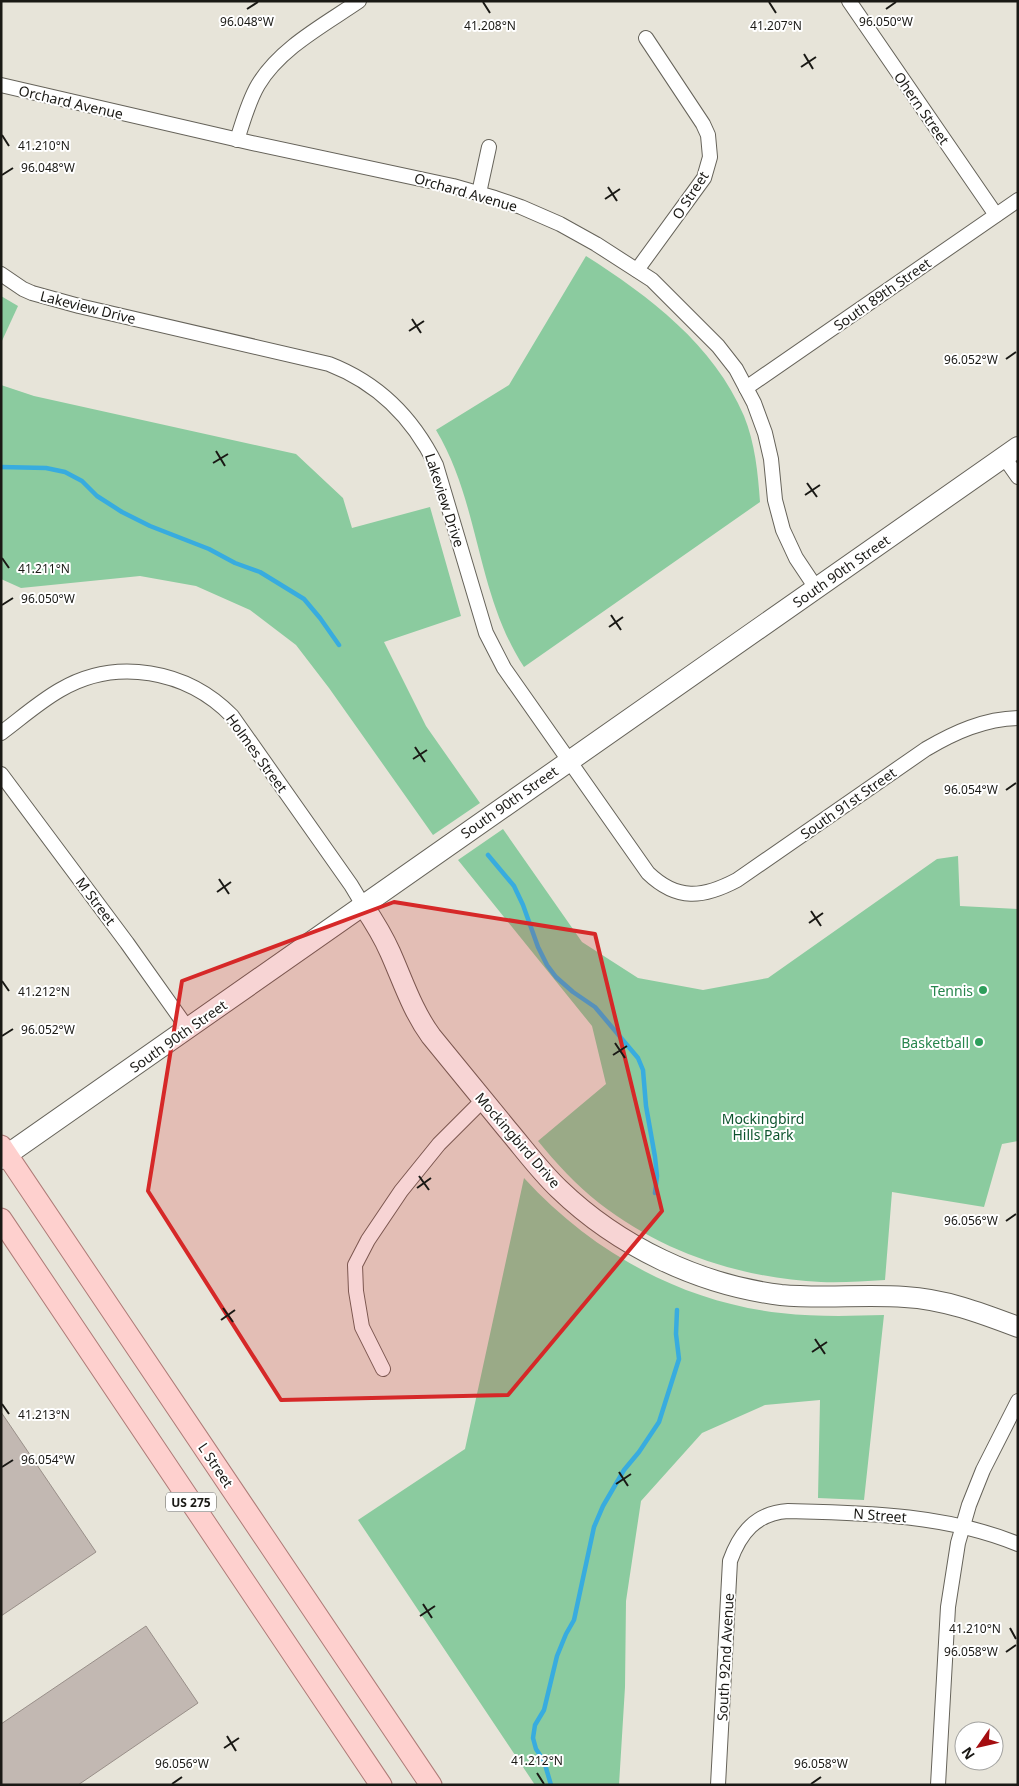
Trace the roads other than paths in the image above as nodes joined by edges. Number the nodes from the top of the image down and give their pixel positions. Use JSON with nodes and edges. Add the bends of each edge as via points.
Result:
{"nodes":[{"id":1,"x":359,"y":1,"type":"edge"},
{"id":2,"x":849,"y":1,"type":"edge"},
{"id":3,"x":646,"y":38,"type":"dead end"},
{"id":4,"x":1,"y":85,"type":"edge"},
{"id":5,"x":237,"y":140,"type":"junction"},
{"id":6,"x":489,"y":147,"type":"dead end"},
{"id":7,"x":479,"y":193,"type":"junction"},
{"id":8,"x":1018,"y":200,"type":"edge"},
{"id":9,"x":996,"y":215,"type":"junction"},
{"id":10,"x":638,"y":270,"type":"junction"},
{"id":11,"x":1,"y":274,"type":"edge"},
{"id":12,"x":746,"y":388,"type":"junction"},
{"id":13,"x":1011,"y":452,"type":"edge"},
{"id":14,"x":1018,"y":478,"type":"edge"},
{"id":15,"x":816,"y":588,"type":"junction"},
{"id":16,"x":1018,"y":718,"type":"edge"},
{"id":17,"x":1,"y":733,"type":"edge"},
{"id":18,"x":569,"y":761,"type":"junction"},
{"id":19,"x":1,"y":774,"type":"edge"},
{"id":20,"x":682,"y":893,"type":"joint"},
{"id":21,"x":363,"y":905,"type":"junction"},
{"id":22,"x":188,"y":1028,"type":"junction"},
{"id":23,"x":483,"y":1100,"type":"junction"},
{"id":24,"x":3,"y":1153,"type":"edge"},
{"id":25,"x":1,"y":1219,"type":"edge"},
{"id":26,"x":1018,"y":1327,"type":"edge"},
{"id":27,"x":383,"y":1369,"type":"dead end"},
{"id":28,"x":1018,"y":1401,"type":"edge"},
{"id":29,"x":963,"y":1527,"type":"junction"},
{"id":30,"x":744,"y":1532,"type":"joint"},
{"id":31,"x":1018,"y":1544,"type":"edge"},
{"id":32,"x":381,"y":1785,"type":"edge"},
{"id":33,"x":431,"y":1785,"type":"edge"},
{"id":34,"x":718,"y":1785,"type":"edge"},
{"id":35,"x":938,"y":1785,"type":"edge"}],
"edges":[{"from":1,"to":5,"type":"street","via":[[288,50],[271,66],[251,98]]},
{"from":2,"to":9,"type":"street","name":"Ohern Street"},
{"from":3,"to":10,"type":"street","name":"O Street","via":[[703,124],[708,135],[710,157],[704,178]]},
{"from":4,"to":5,"type":"street","name":"Orchard Avenue"},
{"from":5,"to":7,"type":"street","name":"Orchard Avenue"},
{"from":6,"to":7,"type":"street"},
{"from":7,"to":10,"type":"street","name":"Orchard Avenue","via":[[560,224]]},
{"from":8,"to":9,"type":"street","name":"South 89th Street"},
{"from":9,"to":12,"type":"street","name":"South 89th Street"},
{"from":10,"to":12,"type":"street","name":"Orchard Avenue","via":[[718,346]]},
{"from":11,"to":18,"type":"street","name":"Lakeview Drive","via":[[23,290],[79,306],[329,364],[358,377],[385,396],[414,427],[436,465],[492,646]]},
{"from":12,"to":15,"type":"street","name":"Orchard Avenue","via":[[765,433],[783,530],[796,558]]},
{"from":13,"to":14,"type":"street"},
{"from":13,"to":15,"type":"street","name":"South 90th Street"},
{"from":15,"to":18,"type":"street","name":"South 90th Street"},
{"from":16,"to":20,"type":"street","name":"South 91st Street","via":[[990,721],[949,735],[737,880],[708,893]]},
{"from":17,"to":21,"type":"street","name":"Holmes Street","via":[[59,691],[91,676],[139,672],[183,683],[210,697],[232,716]]},
{"from":18,"to":20,"type":"street","name":"Lakeview Drive","via":[[648,872],[668,889]]},
{"from":18,"to":21,"type":"street","name":"South 90th Street"},
{"from":19,"to":22,"type":"street","name":"M Street"},
{"from":21,"to":22,"type":"street","name":"South 90th Street"},
{"from":21,"to":23,"type":"street","name":"Mockingbird Drive","via":[[390,951],[420,1021]]},
{"from":22,"to":24,"type":"street","name":"South 90th Street"},
{"from":23,"to":26,"type":"street","name":"Mockingbird Drive","via":[[541,1170],[578,1206],[623,1238],[677,1266],[727,1284],[779,1294],[905,1297],[942,1302]]},
{"from":23,"to":27,"type":"street","via":[[439,1144],[401,1191],[355,1265],[362,1327]]},
{"from":24,"to":33,"type":"main road","name":"L Street","number":"US 275"},
{"from":25,"to":32,"type":"main road","number":"US 275"},
{"from":28,"to":29,"type":"street","via":[[983,1470]]},
{"from":29,"to":30,"type":"street","name":"N Street","via":[[912,1517],[788,1511],[763,1518]]},
{"from":29,"to":31,"type":"street","name":"N Street"},
{"from":29,"to":35,"type":"street","via":[[948,1607]]},
{"from":30,"to":34,"type":"street","name":"South 92nd Avenue","via":[[730,1561]]}]}
